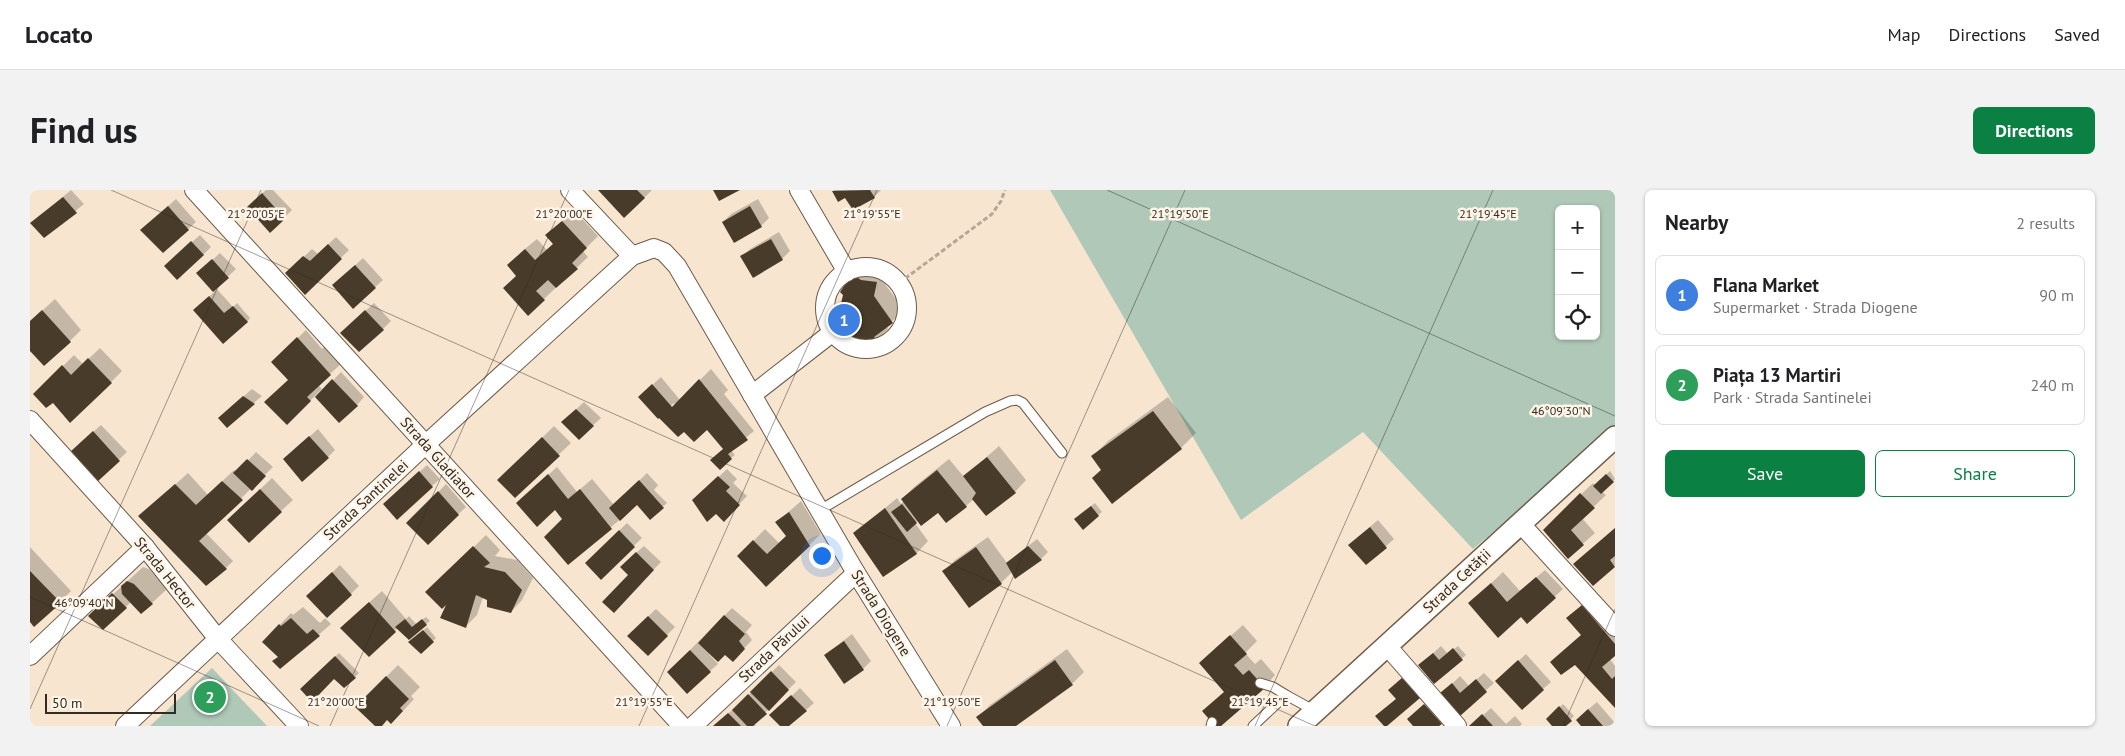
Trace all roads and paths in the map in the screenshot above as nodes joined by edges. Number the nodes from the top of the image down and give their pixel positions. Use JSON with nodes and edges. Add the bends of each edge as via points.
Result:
{"nodes":[{"id":1,"x":194,"y":190,"type":"edge"},
{"id":2,"x":570,"y":190,"type":"edge"},
{"id":3,"x":799,"y":190,"type":"edge"},
{"id":4,"x":1005,"y":190,"type":"edge"},
{"id":5,"x":632,"y":256,"type":"junction"},
{"id":6,"x":846,"y":272,"type":"junction"},
{"id":7,"x":899,"y":283,"type":"junction"},
{"id":8,"x":833,"y":332,"type":"junction"},
{"id":9,"x":752,"y":395,"type":"junction"},
{"id":10,"x":30,"y":420,"type":"edge"},
{"id":11,"x":1615,"y":437,"type":"edge"},
{"id":12,"x":425,"y":445,"type":"junction"},
{"id":13,"x":1062,"y":454,"type":"dead end"},
{"id":14,"x":820,"y":510,"type":"junction"},
{"id":15,"x":1520,"y":523,"type":"junction"},
{"id":16,"x":145,"y":547,"type":"junction"},
{"id":17,"x":856,"y":573,"type":"junction"},
{"id":18,"x":1615,"y":628,"type":"edge"},
{"id":19,"x":218,"y":639,"type":"junction"},
{"id":20,"x":1387,"y":646,"type":"junction"},
{"id":21,"x":30,"y":656,"type":"edge"},
{"id":22,"x":1260,"y":682,"type":"dead end"},
{"id":23,"x":1286,"y":694,"type":"junction"},
{"id":24,"x":1315,"y":711,"type":"junction"},
{"id":25,"x":125,"y":726,"type":"edge"},
{"id":26,"x":299,"y":726,"type":"edge"},
{"id":27,"x":682,"y":726,"type":"edge"},
{"id":28,"x":693,"y":726,"type":"edge"},
{"id":29,"x":951,"y":726,"type":"edge"},
{"id":30,"x":1252,"y":726,"type":"edge"},
{"id":31,"x":1299,"y":726,"type":"edge"},
{"id":32,"x":1457,"y":726,"type":"edge"}],
"edges":[{"from":1,"to":12,"type":"street","name":"Strada Gladiator"},
{"from":2,"to":5,"type":"street"},
{"from":3,"to":6,"type":"street"},
{"from":4,"to":7,"type":"path","via":[[992,214]]},
{"from":5,"to":9,"type":"street","name":"Strada Diogene","via":[[654,248],[664,252],[677,266]]},
{"from":5,"to":12,"type":"street","name":"Strada Santinelei"},
{"from":6,"to":7,"type":"street","via":[[869,267],[890,274]]},
{"from":6,"to":8,"type":"street","via":[[835,280],[828,292],[826,320]]},
{"from":7,"to":8,"type":"street","via":[[908,307],[900,332],[891,341],[880,347],[860,348],[842,342]]},
{"from":8,"to":9,"type":"street"},
{"from":9,"to":14,"type":"street","name":"Strada Diogene"},
{"from":10,"to":16,"type":"street","name":"Strada Hector"},
{"from":11,"to":15,"type":"street","name":"Strada Cetății"},
{"from":12,"to":19,"type":"street","name":"Strada Santinelei"},
{"from":12,"to":27,"type":"street","name":"Strada Gladiator"},
{"from":13,"to":14,"type":"lane","via":[[1023,403],[1010,401],[985,412]]},
{"from":14,"to":17,"type":"street","name":"Strada Diogene"},
{"from":15,"to":18,"type":"street"},
{"from":15,"to":20,"type":"street","name":"Strada Cetății"},
{"from":16,"to":19,"type":"street","name":"Strada Hector"},
{"from":16,"to":21,"type":"street"},
{"from":17,"to":28,"type":"street","name":"Strada Părului"},
{"from":17,"to":29,"type":"street","name":"Strada Diogene"},
{"from":19,"to":25,"type":"street","name":"Strada Santinelei"},
{"from":19,"to":26,"type":"street","name":"Strada Hector"},
{"from":20,"to":24,"type":"street","name":"Strada Cetății"},
{"from":20,"to":32,"type":"street"},
{"from":22,"to":23,"type":"lane"},
{"from":23,"to":24,"type":"lane"},
{"from":23,"to":30,"type":"lane"},
{"from":24,"to":31,"type":"street","name":"Strada Cetății"}]}
